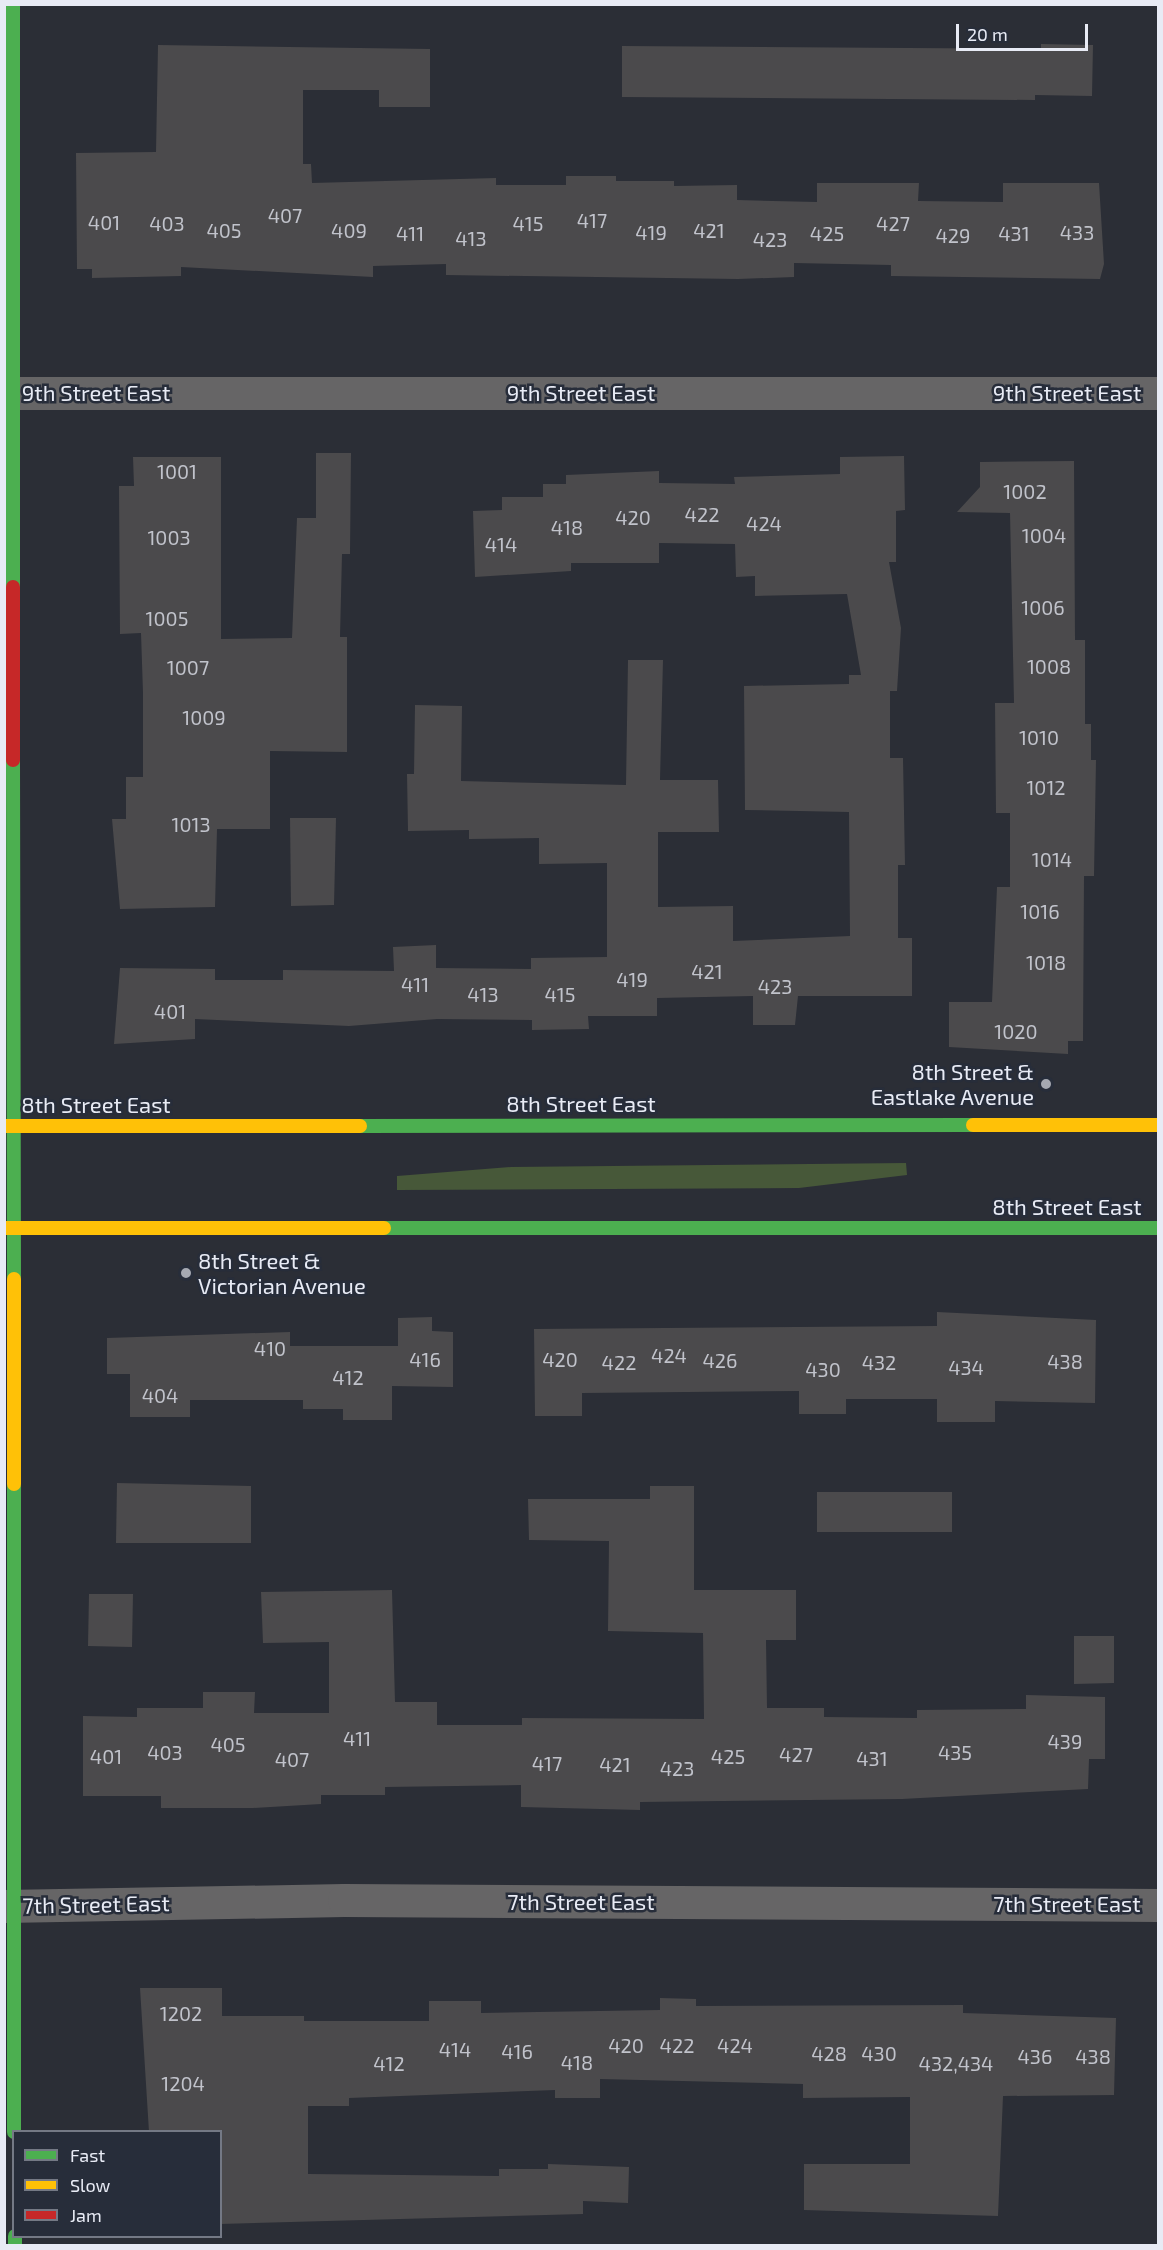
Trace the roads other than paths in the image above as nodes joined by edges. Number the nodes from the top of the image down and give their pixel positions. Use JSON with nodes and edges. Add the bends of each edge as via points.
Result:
{"nodes":[{"id":1,"x":13,"y":4,"type":"edge"},
{"id":2,"x":9,"y":393,"type":"edge"},
{"id":3,"x":1158,"y":393,"type":"edge"},
{"id":4,"x":1158,"y":1125,"type":"edge"},
{"id":5,"x":9,"y":1126,"type":"edge"},
{"id":6,"x":9,"y":1228,"type":"edge"},
{"id":7,"x":1158,"y":1228,"type":"edge"},
{"id":8,"x":1158,"y":1905,"type":"edge"},
{"id":9,"x":8,"y":1906,"type":"edge"},
{"id":10,"x":14,"y":2130,"type":"edge"}],
"edges":[{"from":1,"to":2,"type":"main road"},
{"from":2,"to":3,"type":"street","name":"9th Street East"},
{"from":2,"to":5,"type":"main road"},
{"from":4,"to":5,"type":"main road","name":"8th Street East"},
{"from":5,"to":6,"type":"main road"},
{"from":6,"to":7,"type":"main road","name":"8th Street East"},
{"from":6,"to":9,"type":"main road"},
{"from":8,"to":9,"type":"street","name":"7th Street East","via":[[344,1900]]},
{"from":9,"to":10,"type":"main road"}]}
